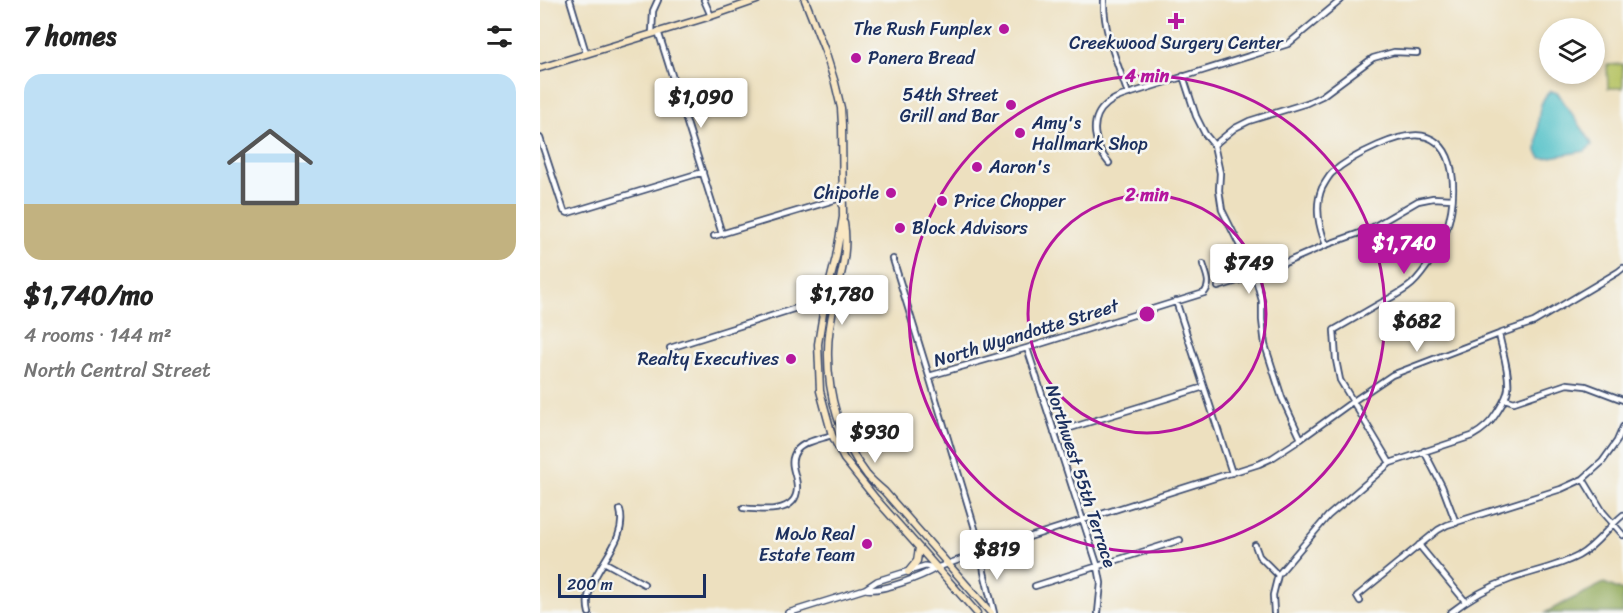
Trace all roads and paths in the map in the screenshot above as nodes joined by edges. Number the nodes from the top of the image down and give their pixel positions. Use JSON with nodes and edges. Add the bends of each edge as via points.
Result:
{"nodes":[{"id":1,"x":570,"y":0,"type":"edge"},
{"id":2,"x":658,"y":0,"type":"edge"},
{"id":3,"x":704,"y":0,"type":"edge"},
{"id":4,"x":757,"y":0,"type":"edge"},
{"id":5,"x":805,"y":0,"type":"edge"},
{"id":6,"x":1104,"y":0,"type":"edge"},
{"id":7,"x":1341,"y":0,"type":"edge"},
{"id":8,"x":711,"y":16,"type":"junction"},
{"id":9,"x":655,"y":32,"type":"junction"},
{"id":10,"x":586,"y":53,"type":"junction"},
{"id":11,"x":1417,"y":53,"type":"dead end"},
{"id":12,"x":540,"y":68,"type":"edge"},
{"id":13,"x":1183,"y":76,"type":"junction"},
{"id":14,"x":1128,"y":94,"type":"junction"},
{"id":15,"x":540,"y":138,"type":"edge"},
{"id":16,"x":1214,"y":145,"type":"junction"},
{"id":17,"x":1109,"y":163,"type":"dead end"},
{"id":18,"x":703,"y":172,"type":"junction"},
{"id":19,"x":844,"y":197,"type":"junction"},
{"id":20,"x":1452,"y":199,"type":"junction"},
{"id":21,"x":843,"y":217,"type":"junction"},
{"id":22,"x":722,"y":234,"type":"junction"},
{"id":23,"x":714,"y":236,"type":"dead end"},
{"id":24,"x":1326,"y":245,"type":"junction"},
{"id":25,"x":892,"y":259,"type":"dead end"},
{"id":26,"x":1203,"y":264,"type":"dead end"},
{"id":27,"x":1623,"y":268,"type":"edge"},
{"id":28,"x":1255,"y":276,"type":"junction"},
{"id":29,"x":1218,"y":287,"type":"dead end"},
{"id":30,"x":835,"y":300,"type":"junction"},
{"id":31,"x":825,"y":301,"type":"junction"},
{"id":32,"x":1176,"y":301,"type":"junction"},
{"id":33,"x":1499,"y":334,"type":"junction"},
{"id":34,"x":670,"y":348,"type":"dead end"},
{"id":35,"x":1027,"y":348,"type":"junction"},
{"id":36,"x":929,"y":376,"type":"junction"},
{"id":37,"x":1204,"y":387,"type":"junction"},
{"id":38,"x":1505,"y":399,"type":"junction"},
{"id":39,"x":1623,"y":400,"type":"edge"},
{"id":40,"x":1352,"y":402,"type":"junction"},
{"id":41,"x":1623,"y":427,"type":"edge"},
{"id":42,"x":1054,"y":433,"type":"junction"},
{"id":43,"x":832,"y":435,"type":"junction"},
{"id":44,"x":1301,"y":440,"type":"junction"},
{"id":45,"x":1424,"y":451,"type":"junction"},
{"id":46,"x":1390,"y":463,"type":"junction"},
{"id":47,"x":1232,"y":473,"type":"junction"},
{"id":48,"x":1583,"y":479,"type":"junction"},
{"id":49,"x":743,"y":508,"type":"dead end"},
{"id":50,"x":620,"y":510,"type":"dead end"},
{"id":51,"x":1623,"y":515,"type":"edge"},
{"id":52,"x":1083,"y":520,"type":"junction"},
{"id":53,"x":1456,"y":523,"type":"junction"},
{"id":54,"x":1612,"y":525,"type":"junction"},
{"id":55,"x":1623,"y":535,"type":"edge"},
{"id":56,"x":1180,"y":540,"type":"dead end"},
{"id":57,"x":1255,"y":545,"type":"dead end"},
{"id":58,"x":1419,"y":545,"type":"junction"},
{"id":59,"x":919,"y":548,"type":"junction"},
{"id":60,"x":982,"y":552,"type":"junction"},
{"id":61,"x":604,"y":562,"type":"junction"},
{"id":62,"x":948,"y":564,"type":"junction"},
{"id":63,"x":1098,"y":567,"type":"junction"},
{"id":64,"x":936,"y":568,"type":"junction"},
{"id":65,"x":908,"y":572,"type":"junction"},
{"id":66,"x":1278,"y":576,"type":"junction"},
{"id":67,"x":644,"y":584,"type":"dead end"},
{"id":68,"x":1035,"y":586,"type":"dead end"},
{"id":69,"x":865,"y":589,"type":"junction"},
{"id":70,"x":1360,"y":601,"type":"dead end"},
{"id":71,"x":1465,"y":601,"type":"junction"},
{"id":72,"x":589,"y":613,"type":"edge"},
{"id":73,"x":788,"y":613,"type":"edge"},
{"id":74,"x":977,"y":613,"type":"edge"},
{"id":75,"x":992,"y":613,"type":"edge"},
{"id":76,"x":1098,"y":613,"type":"edge"},
{"id":77,"x":1274,"y":613,"type":"edge"},
{"id":78,"x":1450,"y":613,"type":"edge"}],
"edges":[{"from":1,"to":10,"type":"street"},
{"from":2,"to":9,"type":"street","via":[[652,15]]},
{"from":3,"to":8,"type":"street"},
{"from":4,"to":8,"type":"main road"},
{"from":5,"to":19,"type":"main road","via":[[841,108]]},
{"from":6,"to":14,"type":"street","via":[[1106,27]]},
{"from":7,"to":13,"type":"street","via":[[1288,44]]},
{"from":8,"to":9,"type":"main road"},
{"from":9,"to":10,"type":"main road"},
{"from":9,"to":18,"type":"street"},
{"from":10,"to":12,"type":"main road"},
{"from":11,"to":16,"type":"street","via":[[1378,56],[1322,96],[1249,121]]},
{"from":13,"to":14,"type":"street"},
{"from":13,"to":16,"type":"street","via":[[1196,116]]},
{"from":14,"to":17,"type":"street","via":[[1106,105],[1096,121],[1097,145]]},
{"from":15,"to":18,"type":"street","via":[[564,212],[568,213]]},
{"from":16,"to":28,"type":"street","via":[[1222,210]]},
{"from":18,"to":22,"type":"street"},
{"from":19,"to":21,"type":"main road"},
{"from":19,"to":22,"type":"street"},
{"from":20,"to":24,"type":"street","via":[[1418,201],[1368,230]]},
{"from":20,"to":24,"type":"street","via":[[1450,164],[1433,139],[1413,135],[1380,145],[1349,161],[1326,181],[1318,207],[1319,227]]},
{"from":20,"to":40,"type":"street","via":[[1446,231],[1418,278],[1404,291],[1334,330],[1337,370]]},
{"from":21,"to":30,"type":"main road","via":[[847,237],[845,259]]},
{"from":21,"to":31,"type":"main road"},
{"from":22,"to":23,"type":"street"},
{"from":24,"to":28,"type":"street"},
{"from":25,"to":36,"type":"street"},
{"from":26,"to":32,"type":"street","name":"North Wyandotte Street","via":[[1209,282],[1206,291]]},
{"from":27,"to":33,"type":"street","via":[[1534,322]]},
{"from":28,"to":29,"type":"street"},
{"from":28,"to":44,"type":"street","via":[[1262,301],[1265,345]]},
{"from":30,"to":31,"type":"street"},
{"from":30,"to":62,"type":"main road","via":[[828,358],[833,399],[851,450],[867,474]]},
{"from":31,"to":34,"type":"street"},
{"from":31,"to":43,"type":"main road","via":[[818,372]]},
{"from":32,"to":35,"type":"street","name":"North Wyandotte Street"},
{"from":32,"to":37,"type":"street"},
{"from":33,"to":38,"type":"street","via":[[1508,376]]},
{"from":33,"to":40,"type":"street","via":[[1392,375]]},
{"from":35,"to":36,"type":"street","name":"North Wyandotte Street"},
{"from":35,"to":42,"type":"street","name":"Northwest 55th Terrace"},
{"from":36,"to":60,"type":"street"},
{"from":37,"to":42,"type":"street"},
{"from":37,"to":47,"type":"street"},
{"from":38,"to":39,"type":"street","via":[[1514,402],[1567,384],[1586,386]]},
{"from":38,"to":45,"type":"street","via":[[1478,433]]},
{"from":40,"to":44,"type":"street"},
{"from":40,"to":46,"type":"street"},
{"from":41,"to":48,"type":"street","via":[[1602,462]]},
{"from":42,"to":52,"type":"street","name":"Northwest 55th Terrace"},
{"from":43,"to":49,"type":"street","via":[[805,444],[797,451],[792,464],[797,490],[789,504],[773,510]]},
{"from":43,"to":59,"type":"main road","via":[[844,459]]},
{"from":44,"to":47,"type":"street","via":[[1272,458]]},
{"from":45,"to":46,"type":"street"},
{"from":45,"to":53,"type":"street"},
{"from":46,"to":66,"type":"street","via":[[1328,516]]},
{"from":47,"to":52,"type":"street"},
{"from":48,"to":53,"type":"street"},
{"from":48,"to":54,"type":"street"},
{"from":50,"to":61,"type":"street","via":[[621,528]]},
{"from":51,"to":54,"type":"street"},
{"from":52,"to":60,"type":"street"},
{"from":52,"to":63,"type":"street","name":"Northwest 55th Terrace"},
{"from":53,"to":58,"type":"street","via":[[1438,530]]},
{"from":54,"to":55,"type":"street"},
{"from":54,"to":71,"type":"street","via":[[1578,556],[1499,583]]},
{"from":56,"to":63,"type":"street"},
{"from":57,"to":66,"type":"street","via":[[1259,556]]},
{"from":58,"to":70,"type":"street","via":[[1357,596]]},
{"from":58,"to":71,"type":"street"},
{"from":59,"to":64,"type":"main road"},
{"from":59,"to":65,"type":"main road","via":[[917,561]]},
{"from":60,"to":62,"type":"street"},
{"from":60,"to":75,"type":"street"},
{"from":61,"to":67,"type":"street"},
{"from":61,"to":72,"type":"street","via":[[588,592]]},
{"from":62,"to":64,"type":"street"},
{"from":62,"to":75,"type":"main road"},
{"from":63,"to":68,"type":"street"},
{"from":63,"to":76,"type":"street","name":"Northwest 55th Terrace"},
{"from":64,"to":65,"type":"street","via":[[926,566]]},
{"from":64,"to":69,"type":"street","via":[[886,588]]},
{"from":64,"to":74,"type":"main road"},
{"from":65,"to":69,"type":"street","via":[[877,581]]},
{"from":66,"to":77,"type":"street"},
{"from":69,"to":73,"type":"street"},
{"from":71,"to":78,"type":"street"}]}
